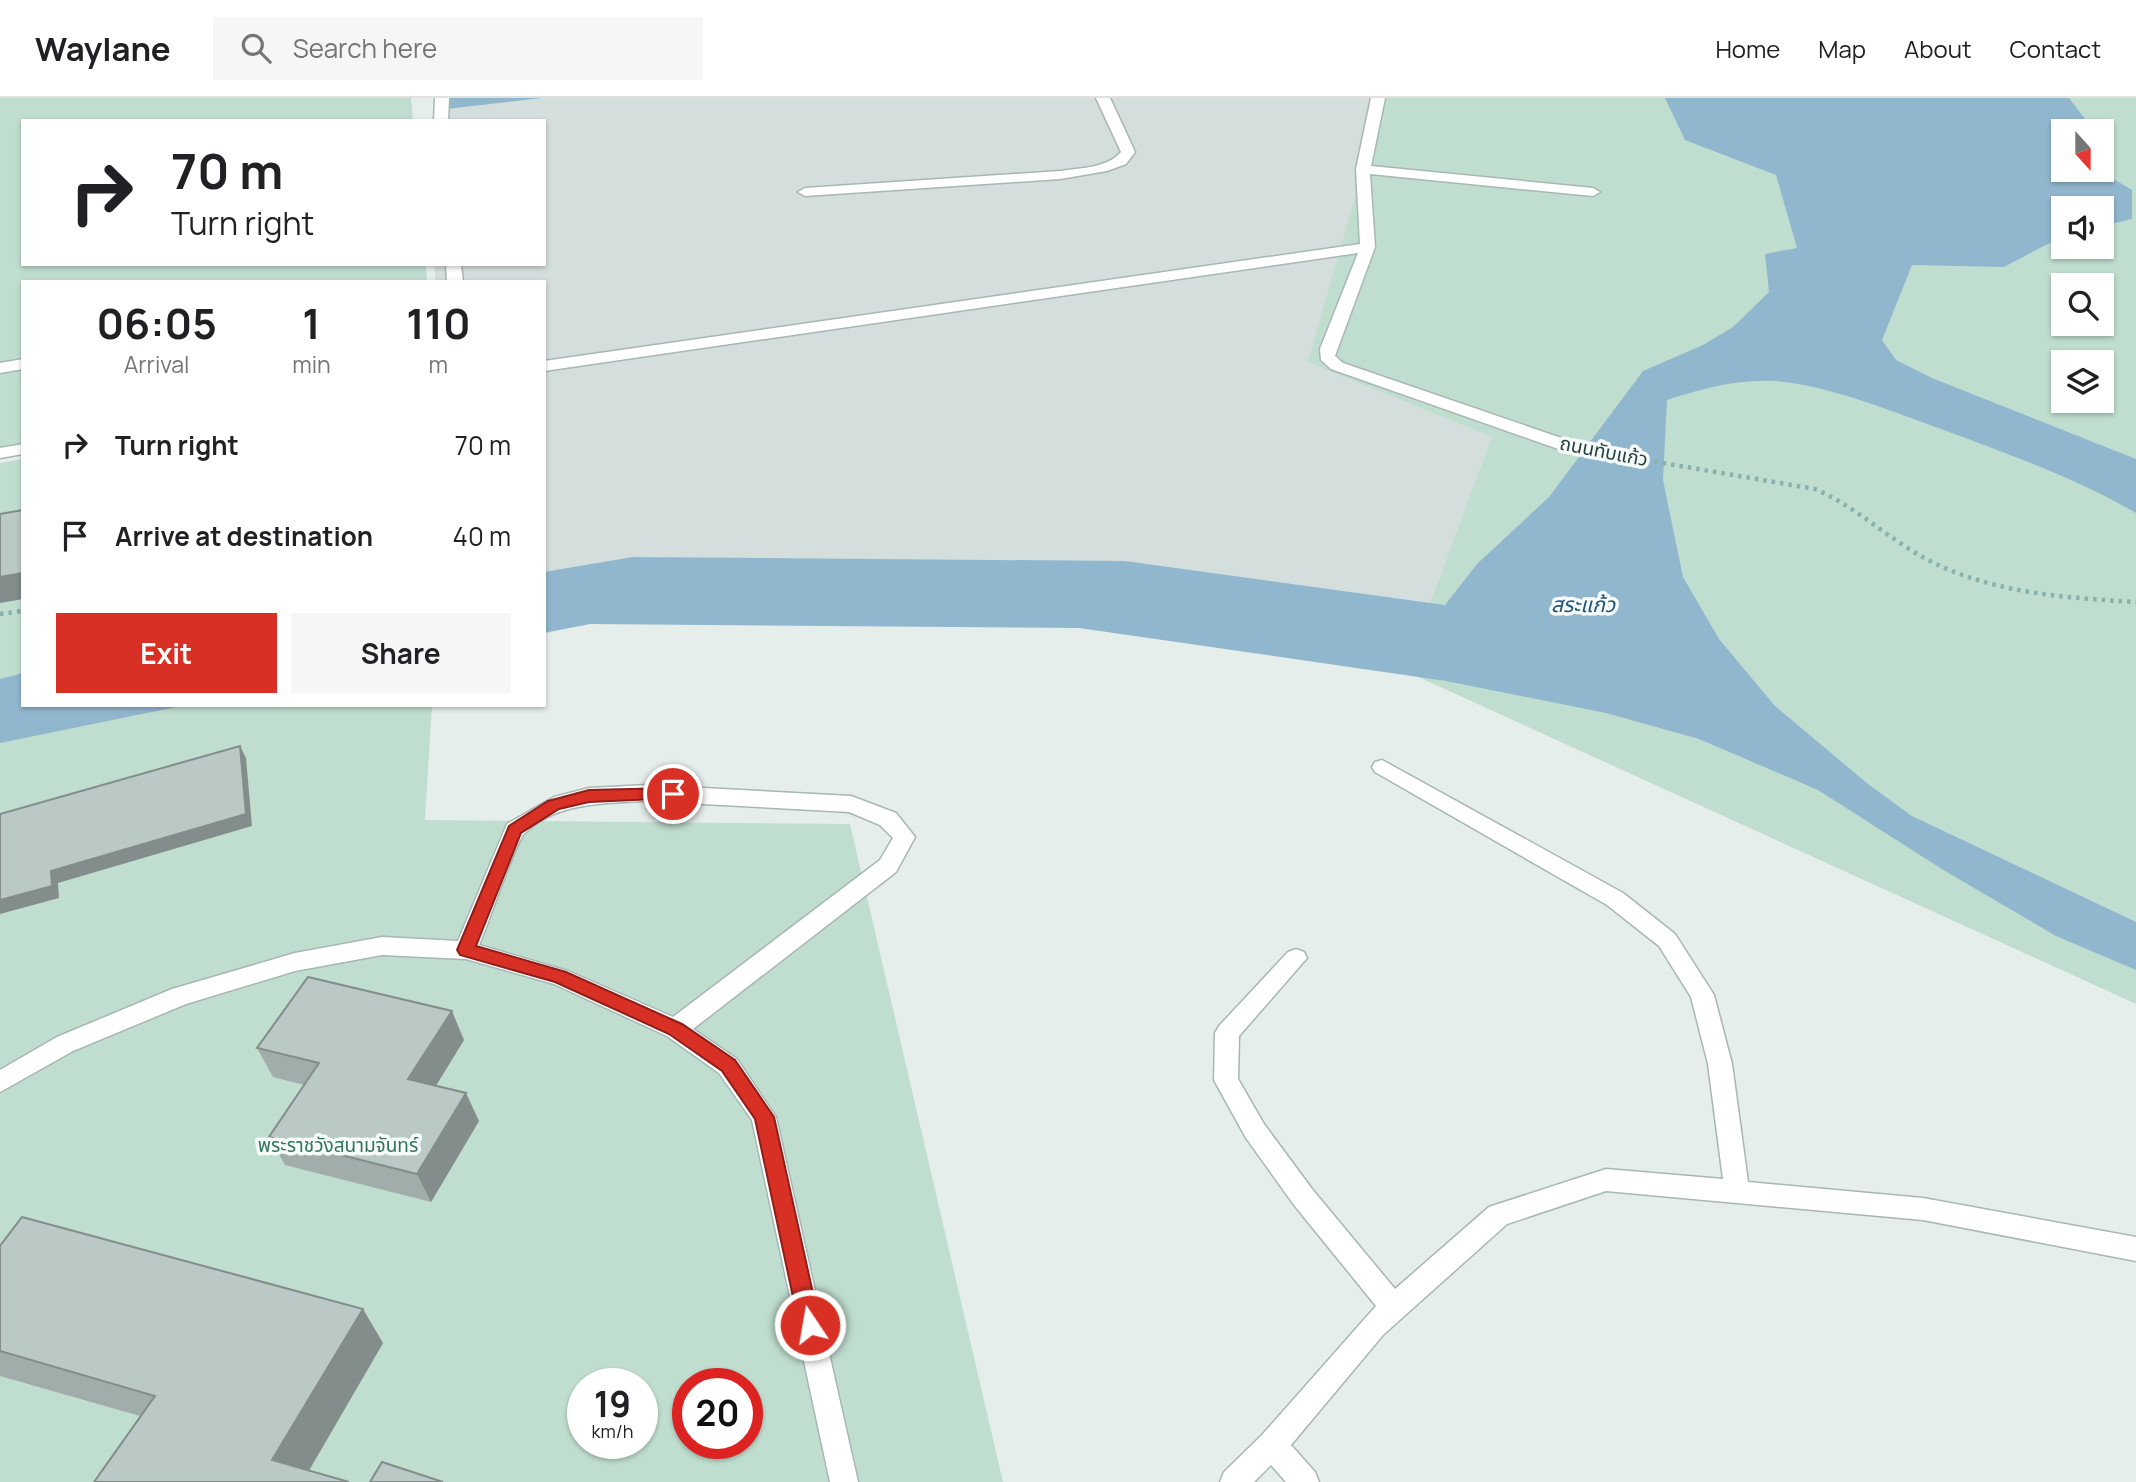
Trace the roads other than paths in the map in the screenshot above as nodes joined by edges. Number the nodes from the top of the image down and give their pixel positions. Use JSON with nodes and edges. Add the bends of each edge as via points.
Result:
{"nodes":[{"id":1,"x":442,"y":98,"type":"edge"},
{"id":2,"x":1103,"y":98,"type":"edge"},
{"id":3,"x":1378,"y":98,"type":"edge"},
{"id":4,"x":441,"y":119,"type":"edge"},
{"id":5,"x":1363,"y":169,"type":"junction"},
{"id":6,"x":805,"y":192,"type":"dead end"},
{"id":7,"x":1593,"y":192,"type":"dead end"},
{"id":8,"x":1368,"y":247,"type":"junction"},
{"id":9,"x":21,"y":364,"type":"edge"},
{"id":10,"x":546,"y":366,"type":"edge"},
{"id":11,"x":0,"y":368,"type":"edge"},
{"id":12,"x":1570,"y":447,"type":"road end"},
{"id":13,"x":21,"y":449,"type":"edge"},
{"id":14,"x":0,"y":453,"type":"edge"},
{"id":15,"x":1382,"y":767,"type":"dead end"},
{"id":16,"x":466,"y":950,"type":"junction"},
{"id":17,"x":1296,"y":958,"type":"dead end"},
{"id":18,"x":676,"y":1029,"type":"junction"},
{"id":19,"x":0,"y":1082,"type":"edge"},
{"id":20,"x":1737,"y":1192,"type":"junction"},
{"id":21,"x":2136,"y":1249,"type":"edge"},
{"id":22,"x":1394,"y":1308,"type":"junction"},
{"id":23,"x":1272,"y":1445,"type":"junction"},
{"id":24,"x":844,"y":1482,"type":"edge"},
{"id":25,"x":1234,"y":1482,"type":"edge"},
{"id":26,"x":1306,"y":1482,"type":"edge"}],
"edges":[{"from":1,"to":4,"type":"lane"},
{"from":2,"to":6,"type":"lane","via":[[1128,152],[1122,161],[1102,169]]},
{"from":3,"to":5,"type":"lane","name":"ถนนทับแก้ว"},
{"from":5,"to":7,"type":"lane"},
{"from":5,"to":8,"type":"lane","name":"ถนนทับแก้ว"},
{"from":8,"to":10,"type":"lane"},
{"from":8,"to":12,"type":"lane","name":"ถนนทับแก้ว","via":[[1328,349],[1328,357],[1337,366]]},
{"from":9,"to":11,"type":"lane"},
{"from":13,"to":14,"type":"lane"},
{"from":15,"to":20,"type":"lane","via":[[1615,899],[1667,940],[1702,995],[1720,1064]]},
{"from":16,"to":18,"type":"lane","via":[[560,977]]},
{"from":16,"to":18,"type":"lane","via":[[515,830],[554,805],[589,796],[647,793],[851,804],[888,819],[904,837],[888,866]]},
{"from":16,"to":19,"type":"lane","via":[[382,946],[295,962],[180,996],[65,1044]]},
{"from":17,"to":22,"type":"lane","via":[[1227,1033],[1226,1080],[1255,1131],[1295,1186]]},
{"from":18,"to":24,"type":"lane","via":[[729,1066],[764,1117]]},
{"from":20,"to":21,"type":"lane","via":[[1923,1209]]},
{"from":20,"to":22,"type":"lane","via":[[1606,1180],[1498,1216]]},
{"from":22,"to":23,"type":"lane","via":[[1373,1326]]},
{"from":23,"to":25,"type":"lane"},
{"from":23,"to":26,"type":"lane"}]}
